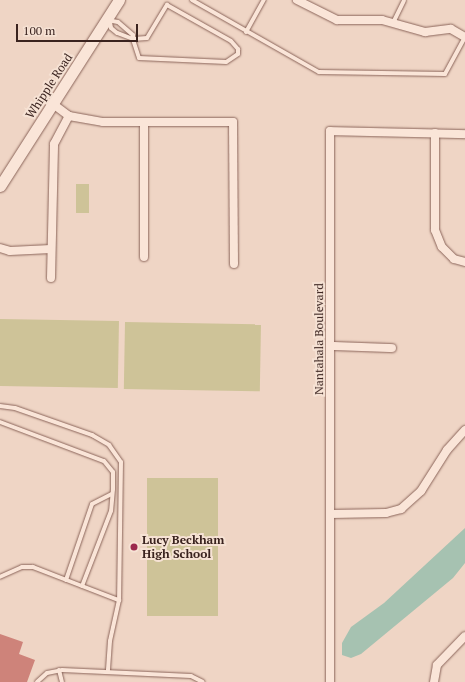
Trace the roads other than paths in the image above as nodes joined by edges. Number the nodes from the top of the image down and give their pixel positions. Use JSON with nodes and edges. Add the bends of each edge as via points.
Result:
{"nodes":[{"id":1,"x":119,"y":0,"type":"edge"},
{"id":2,"x":192,"y":0,"type":"edge"},
{"id":3,"x":264,"y":0,"type":"edge"},
{"id":4,"x":297,"y":0,"type":"edge"},
{"id":5,"x":404,"y":0,"type":"edge"},
{"id":6,"x":108,"y":21,"type":"junction"},
{"id":7,"x":393,"y":23,"type":"junction"},
{"id":8,"x":246,"y":32,"type":"junction"},
{"id":9,"x":465,"y":37,"type":"edge"},
{"id":10,"x":133,"y":39,"type":"junction"},
{"id":11,"x":53,"y":104,"type":"junction"},
{"id":12,"x":69,"y":116,"type":"junction"},
{"id":13,"x":144,"y":123,"type":"junction"},
{"id":14,"x":435,"y":133,"type":"junction"},
{"id":15,"x":465,"y":134,"type":"edge"},
{"id":16,"x":0,"y":186,"type":"edge"},
{"id":17,"x":0,"y":248,"type":"edge"},
{"id":18,"x":51,"y":249,"type":"junction"},
{"id":19,"x":144,"y":257,"type":"dead end"},
{"id":20,"x":465,"y":262,"type":"edge"},
{"id":21,"x":234,"y":264,"type":"dead end"},
{"id":22,"x":51,"y":278,"type":"dead end"},
{"id":23,"x":331,"y":346,"type":"junction"},
{"id":24,"x":392,"y":348,"type":"dead end"},
{"id":25,"x":0,"y":406,"type":"edge"},
{"id":26,"x":0,"y":422,"type":"edge"},
{"id":27,"x":465,"y":430,"type":"edge"},
{"id":28,"x":112,"y":494,"type":"junction"},
{"id":29,"x":331,"y":514,"type":"junction"},
{"id":30,"x":0,"y":577,"type":"edge"},
{"id":31,"x":66,"y":580,"type":"junction"},
{"id":32,"x":82,"y":586,"type":"junction"},
{"id":33,"x":119,"y":600,"type":"junction"},
{"id":34,"x":465,"y":636,"type":"edge"},
{"id":35,"x":59,"y":670,"type":"junction"},
{"id":36,"x":108,"y":672,"type":"junction"},
{"id":37,"x":37,"y":682,"type":"edge"},
{"id":38,"x":62,"y":682,"type":"edge"},
{"id":39,"x":203,"y":682,"type":"edge"},
{"id":40,"x":330,"y":682,"type":"edge"},
{"id":41,"x":434,"y":682,"type":"edge"}],
"edges":[{"from":1,"to":6,"type":"main road","name":"Whipple Road"},
{"from":2,"to":8,"type":"lane"},
{"from":3,"to":8,"type":"lane"},
{"from":4,"to":7,"type":"street","via":[[337,20],[382,20]]},
{"from":5,"to":7,"type":"lane"},
{"from":6,"to":10,"type":"lane","via":[[117,33]]},
{"from":6,"to":10,"type":"lane","via":[[118,22],[133,34]]},
{"from":6,"to":11,"type":"main road","name":"Whipple Road"},
{"from":7,"to":9,"type":"street","via":[[425,32],[451,29]]},
{"from":8,"to":9,"type":"lane","via":[[319,72],[336,73],[445,74]]},
{"from":10,"to":10,"type":"lane","via":[[138,46],[136,55],[148,61],[226,62],[238,54],[238,49],[231,41],[167,5],[147,38]]},
{"from":11,"to":12,"type":"street"},
{"from":11,"to":16,"type":"main road","name":"Whipple Road"},
{"from":12,"to":13,"type":"street","via":[[88,121]]},
{"from":12,"to":18,"type":"street","via":[[54,144]]},
{"from":13,"to":19,"type":"street"},
{"from":13,"to":21,"type":"street","via":[[233,122]]},
{"from":14,"to":15,"type":"street","name":"Nantahala Boulevard"},
{"from":14,"to":20,"type":"street","via":[[435,230],[442,247],[454,259]]},
{"from":14,"to":23,"type":"street","name":"Nantahala Boulevard","via":[[330,131]]},
{"from":17,"to":18,"type":"street","via":[[10,251]]},
{"from":18,"to":22,"type":"street"},
{"from":23,"to":24,"type":"street"},
{"from":23,"to":29,"type":"street","name":"Nantahala Boulevard"},
{"from":25,"to":33,"type":"lane","via":[[15,408],[92,436],[109,445],[121,462]]},
{"from":26,"to":28,"type":"lane","via":[[104,461],[113,472]]},
{"from":27,"to":29,"type":"street","via":[[447,450],[421,491],[401,509],[386,513]]},
{"from":28,"to":31,"type":"lane","via":[[92,504]]},
{"from":28,"to":32,"type":"lane","via":[[111,511]]},
{"from":29,"to":40,"type":"street","name":"Nantahala Boulevard"},
{"from":30,"to":31,"type":"lane","via":[[17,569],[33,567]]},
{"from":31,"to":32,"type":"lane"},
{"from":32,"to":33,"type":"lane"},
{"from":33,"to":36,"type":"lane","via":[[110,641]]},
{"from":34,"to":41,"type":"street","via":[[437,665]]},
{"from":35,"to":36,"type":"lane"},
{"from":35,"to":37,"type":"lane","via":[[47,673]]},
{"from":35,"to":38,"type":"lane"},
{"from":36,"to":39,"type":"lane","via":[[191,676]]}]}
